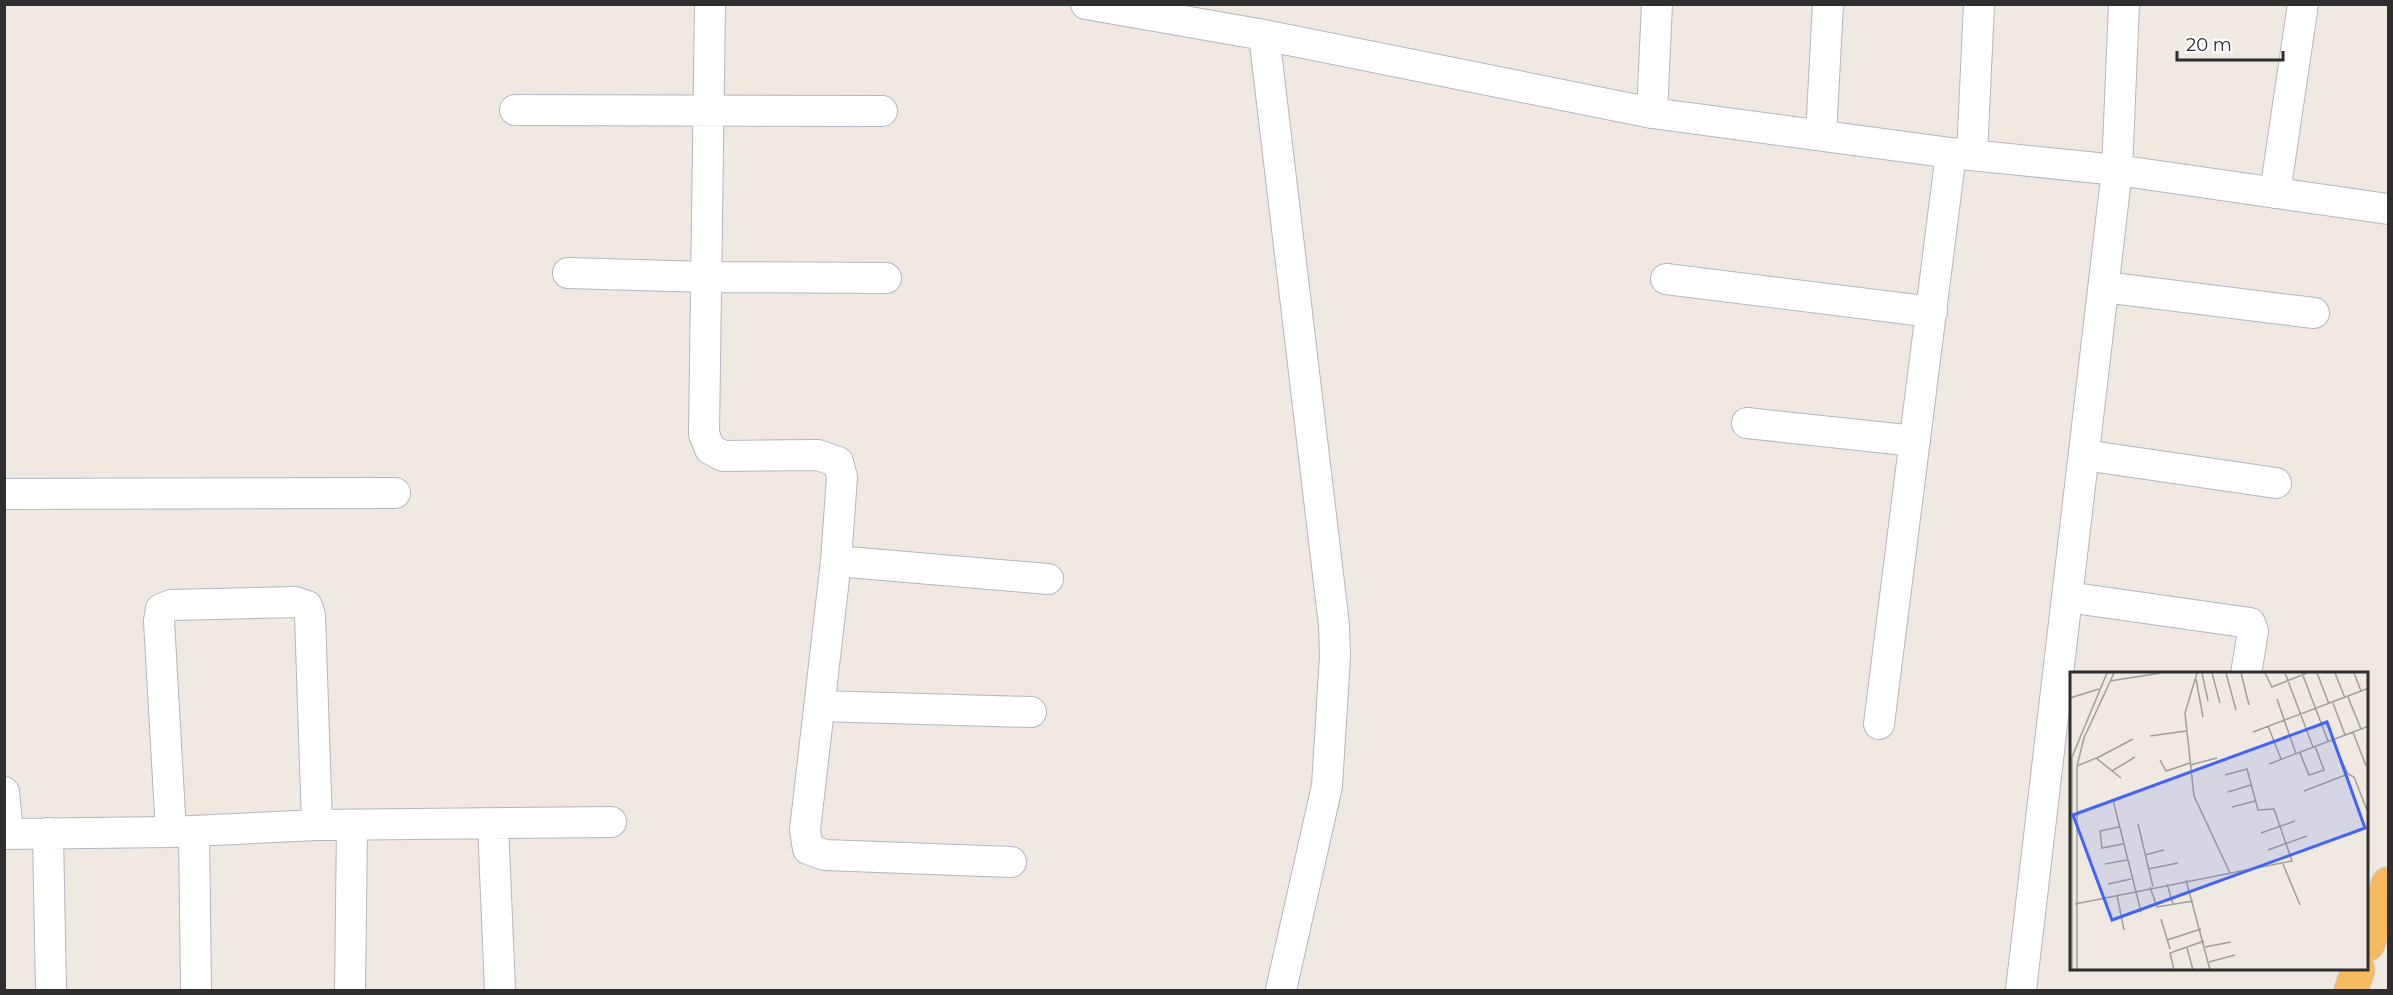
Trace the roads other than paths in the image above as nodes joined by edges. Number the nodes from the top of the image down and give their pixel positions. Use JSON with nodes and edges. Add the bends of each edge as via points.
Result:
{"nodes":[{"id":1,"x":710,"y":4,"type":"edge"},
{"id":2,"x":1086,"y":4,"type":"edge"},
{"id":3,"x":1657,"y":4,"type":"edge"},
{"id":4,"x":1828,"y":4,"type":"edge"},
{"id":5,"x":1979,"y":4,"type":"edge"},
{"id":6,"x":2124,"y":4,"type":"edge"},
{"id":7,"x":2303,"y":4,"type":"edge"},
{"id":8,"x":1264,"y":35,"type":"junction"},
{"id":9,"x":709,"y":108,"type":"junction"},
{"id":10,"x":514,"y":110,"type":"dead end"},
{"id":11,"x":882,"y":111,"type":"dead end"},
{"id":12,"x":1652,"y":113,"type":"junction"},
{"id":13,"x":1821,"y":135,"type":"junction"},
{"id":14,"x":1961,"y":154,"type":"junction"},
{"id":15,"x":2117,"y":170,"type":"junction"},
{"id":16,"x":2275,"y":193,"type":"junction"},
{"id":17,"x":2388,"y":209,"type":"edge"},
{"id":18,"x":568,"y":273,"type":"dead end"},
{"id":19,"x":706,"y":278,"type":"junction"},
{"id":20,"x":886,"y":278,"type":"dead end"},
{"id":21,"x":1666,"y":279,"type":"dead end"},
{"id":22,"x":2104,"y":288,"type":"junction"},
{"id":23,"x":1932,"y":312,"type":"junction"},
{"id":24,"x":2314,"y":313,"type":"dead end"},
{"id":25,"x":1748,"y":423,"type":"dead end"},
{"id":26,"x":1915,"y":441,"type":"junction"},
{"id":27,"x":2084,"y":455,"type":"junction"},
{"id":28,"x":2276,"y":483,"type":"dead end"},
{"id":29,"x":395,"y":493,"type":"dead end"},
{"id":30,"x":4,"y":494,"type":"edge"},
{"id":31,"x":836,"y":561,"type":"junction"},
{"id":32,"x":1048,"y":579,"type":"dead end"},
{"id":33,"x":2067,"y":597,"type":"junction"},
{"id":34,"x":2246,"y":672,"type":"edge"},
{"id":35,"x":819,"y":706,"type":"junction"},
{"id":36,"x":1031,"y":712,"type":"dead end"},
{"id":37,"x":1879,"y":724,"type":"dead end"},
{"id":38,"x":2060,"y":755,"type":"edge"},
{"id":39,"x":4,"y":792,"type":"edge"},
{"id":40,"x":611,"y":822,"type":"dead end"},
{"id":41,"x":493,"y":824,"type":"junction"},
{"id":42,"x":318,"y":825,"type":"junction"},
{"id":43,"x":352,"y":826,"type":"junction"},
{"id":44,"x":182,"y":832,"type":"junction"},
{"id":45,"x":48,"y":833,"type":"junction"},
{"id":46,"x":7,"y":834,"type":"edge"},
{"id":47,"x":1011,"y":862,"type":"dead end"},
{"id":48,"x":2388,"y":884,"type":"edge"},
{"id":49,"x":2369,"y":938,"type":"edge"},
{"id":50,"x":2357,"y":971,"type":"edge"},
{"id":51,"x":51,"y":990,"type":"edge"},
{"id":52,"x":196,"y":990,"type":"edge"},
{"id":53,"x":350,"y":990,"type":"edge"},
{"id":54,"x":500,"y":990,"type":"edge"},
{"id":55,"x":1281,"y":990,"type":"edge"},
{"id":56,"x":2021,"y":990,"type":"edge"},
{"id":57,"x":2351,"y":990,"type":"edge"}],
"edges":[{"from":1,"to":9,"type":"street"},
{"from":2,"to":8,"type":"street"},
{"from":3,"to":12,"type":"street"},
{"from":4,"to":13,"type":"street"},
{"from":5,"to":14,"type":"street"},
{"from":6,"to":15,"type":"street"},
{"from":7,"to":16,"type":"street"},
{"from":8,"to":12,"type":"street"},
{"from":8,"to":55,"type":"street","via":[[1335,656],[1327,786]]},
{"from":9,"to":10,"type":"street"},
{"from":9,"to":11,"type":"street"},
{"from":9,"to":19,"type":"street"},
{"from":12,"to":13,"type":"street"},
{"from":13,"to":14,"type":"street"},
{"from":14,"to":15,"type":"street"},
{"from":14,"to":23,"type":"street"},
{"from":15,"to":16,"type":"street"},
{"from":15,"to":22,"type":"street"},
{"from":16,"to":17,"type":"street"},
{"from":18,"to":19,"type":"street"},
{"from":19,"to":20,"type":"street"},
{"from":19,"to":31,"type":"street","via":[[704,434],[710,449],[723,456],[818,456],[838,462],[842,477]]},
{"from":21,"to":23,"type":"street"},
{"from":22,"to":24,"type":"street"},
{"from":22,"to":27,"type":"street"},
{"from":23,"to":26,"type":"street"},
{"from":25,"to":26,"type":"street"},
{"from":26,"to":37,"type":"street"},
{"from":27,"to":28,"type":"street"},
{"from":27,"to":33,"type":"street"},
{"from":29,"to":30,"type":"street"},
{"from":31,"to":32,"type":"street"},
{"from":31,"to":35,"type":"street"},
{"from":33,"to":34,"type":"street","via":[[2250,623],[2253,631]]},
{"from":33,"to":38,"type":"street"},
{"from":35,"to":36,"type":"street"},
{"from":35,"to":47,"type":"street","via":[[805,830],[808,849],[825,855]]},
{"from":38,"to":56,"type":"street"},
{"from":39,"to":46,"type":"street"},
{"from":40,"to":41,"type":"street"},
{"from":41,"to":43,"type":"street"},
{"from":41,"to":54,"type":"street"},
{"from":42,"to":43,"type":"street"},
{"from":42,"to":44,"type":"street"},
{"from":42,"to":44,"type":"street","via":[[307,606],[295,602],[171,605],[161,609],[159,621]]},
{"from":43,"to":53,"type":"street"},
{"from":44,"to":45,"type":"street"},
{"from":44,"to":52,"type":"street"},
{"from":45,"to":46,"type":"street"},
{"from":45,"to":51,"type":"street"},
{"from":48,"to":49,"type":"highway"},
{"from":50,"to":57,"type":"highway"}]}
